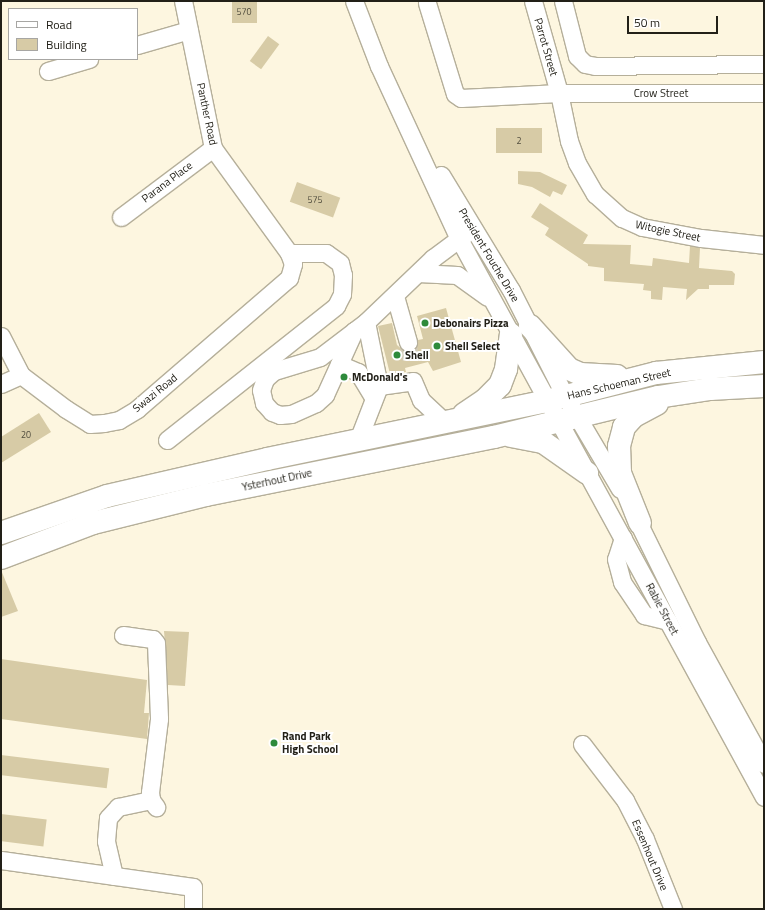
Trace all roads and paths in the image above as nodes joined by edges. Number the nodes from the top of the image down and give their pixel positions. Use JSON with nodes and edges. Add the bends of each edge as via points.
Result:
{"nodes":[{"id":1,"x":183,"y":1,"type":"edge"},
{"id":2,"x":354,"y":1,"type":"edge"},
{"id":3,"x":533,"y":1,"type":"edge"},
{"id":4,"x":563,"y":1,"type":"edge"},
{"id":5,"x":427,"y":3,"type":"dead end"},
{"id":6,"x":189,"y":30,"type":"junction"},
{"id":7,"x":138,"y":45,"type":"edge"},
{"id":8,"x":86,"y":60,"type":"edge"},
{"id":9,"x":764,"y":64,"type":"edge"},
{"id":10,"x":48,"y":71,"type":"dead end"},
{"id":11,"x":558,"y":93,"type":"junction"},
{"id":12,"x":764,"y":93,"type":"edge"},
{"id":13,"x":212,"y":148,"type":"junction"},
{"id":14,"x":121,"y":217,"type":"dead end"},
{"id":15,"x":465,"y":233,"type":"junction"},
{"id":16,"x":764,"y":245,"type":"edge"},
{"id":17,"x":289,"y":253,"type":"junction"},
{"id":18,"x":418,"y":273,"type":"junction"},
{"id":19,"x":395,"y":296,"type":"junction"},
{"id":20,"x":498,"y":306,"type":"junction"},
{"id":21,"x":360,"y":326,"type":"junction"},
{"id":22,"x":521,"y":330,"type":"junction"},
{"id":23,"x":1,"y":336,"type":"edge"},
{"id":24,"x":408,"y":342,"type":"tunnel mouth"},
{"id":25,"x":764,"y":362,"type":"edge"},
{"id":26,"x":339,"y":364,"type":"junction"},
{"id":27,"x":656,"y":373,"type":"junction"},
{"id":28,"x":21,"y":375,"type":"junction"},
{"id":29,"x":1,"y":384,"type":"edge"},
{"id":30,"x":764,"y":386,"type":"edge"},
{"id":31,"x":710,"y":389,"type":"junction"},
{"id":32,"x":376,"y":392,"type":"junction"},
{"id":33,"x":556,"y":398,"type":"junction"},
{"id":34,"x":568,"y":419,"type":"junction"},
{"id":35,"x":450,"y":421,"type":"junction"},
{"id":36,"x":494,"y":437,"type":"junction"},
{"id":37,"x":167,"y":440,"type":"dead end"},
{"id":38,"x":358,"y":440,"type":"junction"},
{"id":39,"x":587,"y":473,"type":"junction"},
{"id":40,"x":640,"y":523,"type":"junction"},
{"id":41,"x":1,"y":533,"type":"edge"},
{"id":42,"x":1,"y":558,"type":"edge"},
{"id":43,"x":123,"y":635,"type":"dead end"},
{"id":44,"x":582,"y":744,"type":"dead end"},
{"id":45,"x":764,"y":764,"type":"edge"},
{"id":46,"x":764,"y":798,"type":"edge"},
{"id":47,"x":1,"y":860,"type":"edge"},
{"id":48,"x":114,"y":876,"type":"junction"},
{"id":49,"x":193,"y":907,"type":"edge"},
{"id":50,"x":673,"y":909,"type":"edge"}],
"edges":[{"from":1,"to":6,"type":"street","name":"Panther Road"},
{"from":2,"to":15,"type":"street","name":"President Fouche Drive","via":[[403,119],[424,146]]},
{"from":3,"to":11,"type":"street","name":"Parrot Street"},
{"from":4,"to":9,"type":"street","via":[[577,56],[585,64]]},
{"from":5,"to":11,"type":"street","name":"Crow Street","via":[[457,97]]},
{"from":6,"to":7,"type":"street"},
{"from":6,"to":13,"type":"street","name":"Panther Road"},
{"from":8,"to":10,"type":"street"},
{"from":11,"to":12,"type":"street","name":"Crow Street"},
{"from":11,"to":16,"type":"street","name":"Witogie Street","via":[[576,163],[595,194],[611,211],[642,227],[701,238]]},
{"from":13,"to":14,"type":"street","name":"Parana Place"},
{"from":13,"to":17,"type":"street","name":"Panther Road"},
{"from":15,"to":18,"type":"street"},
{"from":15,"to":20,"type":"street","name":"President Fouche Drive"},
{"from":15,"to":22,"type":"street","name":"President Fouche Drive","via":[[511,290]]},
{"from":17,"to":28,"type":"street","name":"Swazi Road","via":[[292,269],[285,284],[136,409],[119,420],[90,424]]},
{"from":17,"to":37,"type":"street","via":[[326,253],[340,263],[343,275],[342,294],[336,306]]},
{"from":18,"to":19,"type":"street"},
{"from":18,"to":20,"type":"street","via":[[457,275]]},
{"from":19,"to":21,"type":"street"},
{"from":19,"to":24,"type":"street"},
{"from":20,"to":22,"type":"street","name":"President Fouche Drive"},
{"from":21,"to":26,"type":"street"},
{"from":21,"to":26,"type":"street","via":[[320,357],[274,371],[265,379],[260,390],[264,403],[272,412],[280,415],[291,414],[316,404],[325,395]]},
{"from":21,"to":32,"type":"street"},
{"from":22,"to":27,"type":"main road","via":[[580,374],[605,376]]},
{"from":22,"to":33,"type":"street","name":"President Fouche Drive"},
{"from":22,"to":35,"type":"main road","via":[[500,385],[485,400]]},
{"from":23,"to":28,"type":"street","name":"Swazi Road"},
{"from":25,"to":27,"type":"main road","name":"Hans Schoeman Street"},
{"from":26,"to":32,"type":"street","via":[[358,372]]},
{"from":27,"to":33,"type":"main road","name":"Hans Schoeman Street"},
{"from":28,"to":29,"type":"street"},
{"from":30,"to":31,"type":"main road","name":"Hans Schoeman Street"},
{"from":31,"to":34,"type":"main road","name":"Hans Schoeman Street","via":[[658,397]]},
{"from":31,"to":40,"type":"main road","via":[[651,406],[634,416],[624,427],[618,465]]},
{"from":32,"to":35,"type":"street","via":[[412,374],[421,400]]},
{"from":32,"to":38,"type":"street"},
{"from":33,"to":34,"type":"street","name":"President Fouche Drive"},
{"from":33,"to":35,"type":"main road","name":"Ysterhout Drive"},
{"from":34,"to":36,"type":"main road","name":"Ysterhout Drive"},
{"from":34,"to":39,"type":"street","name":"Rabie Street"},
{"from":34,"to":40,"type":"street","name":"Rabie Street"},
{"from":35,"to":38,"type":"main road","name":"Ysterhout Drive"},
{"from":36,"to":39,"type":"main road","via":[[517,436],[543,442]]},
{"from":36,"to":42,"type":"main road","name":"Ysterhout Drive","via":[[344,466],[127,514],[93,523]]},
{"from":38,"to":41,"type":"main road","name":"Ysterhout Drive","via":[[108,496]]},
{"from":39,"to":46,"type":"street","name":"Rabie Street"},
{"from":40,"to":45,"type":"street","name":"Rabie Street","via":[[697,642]]},
{"from":43,"to":48,"type":"street","via":[[153,639],[156,643],[159,718],[153,804],[118,807],[108,818],[106,841]]},
{"from":44,"to":50,"type":"street","name":"Essenhout Drive","via":[[628,806],[648,844]]},
{"from":47,"to":48,"type":"street"},
{"from":48,"to":49,"type":"street","via":[[192,880]]}]}
